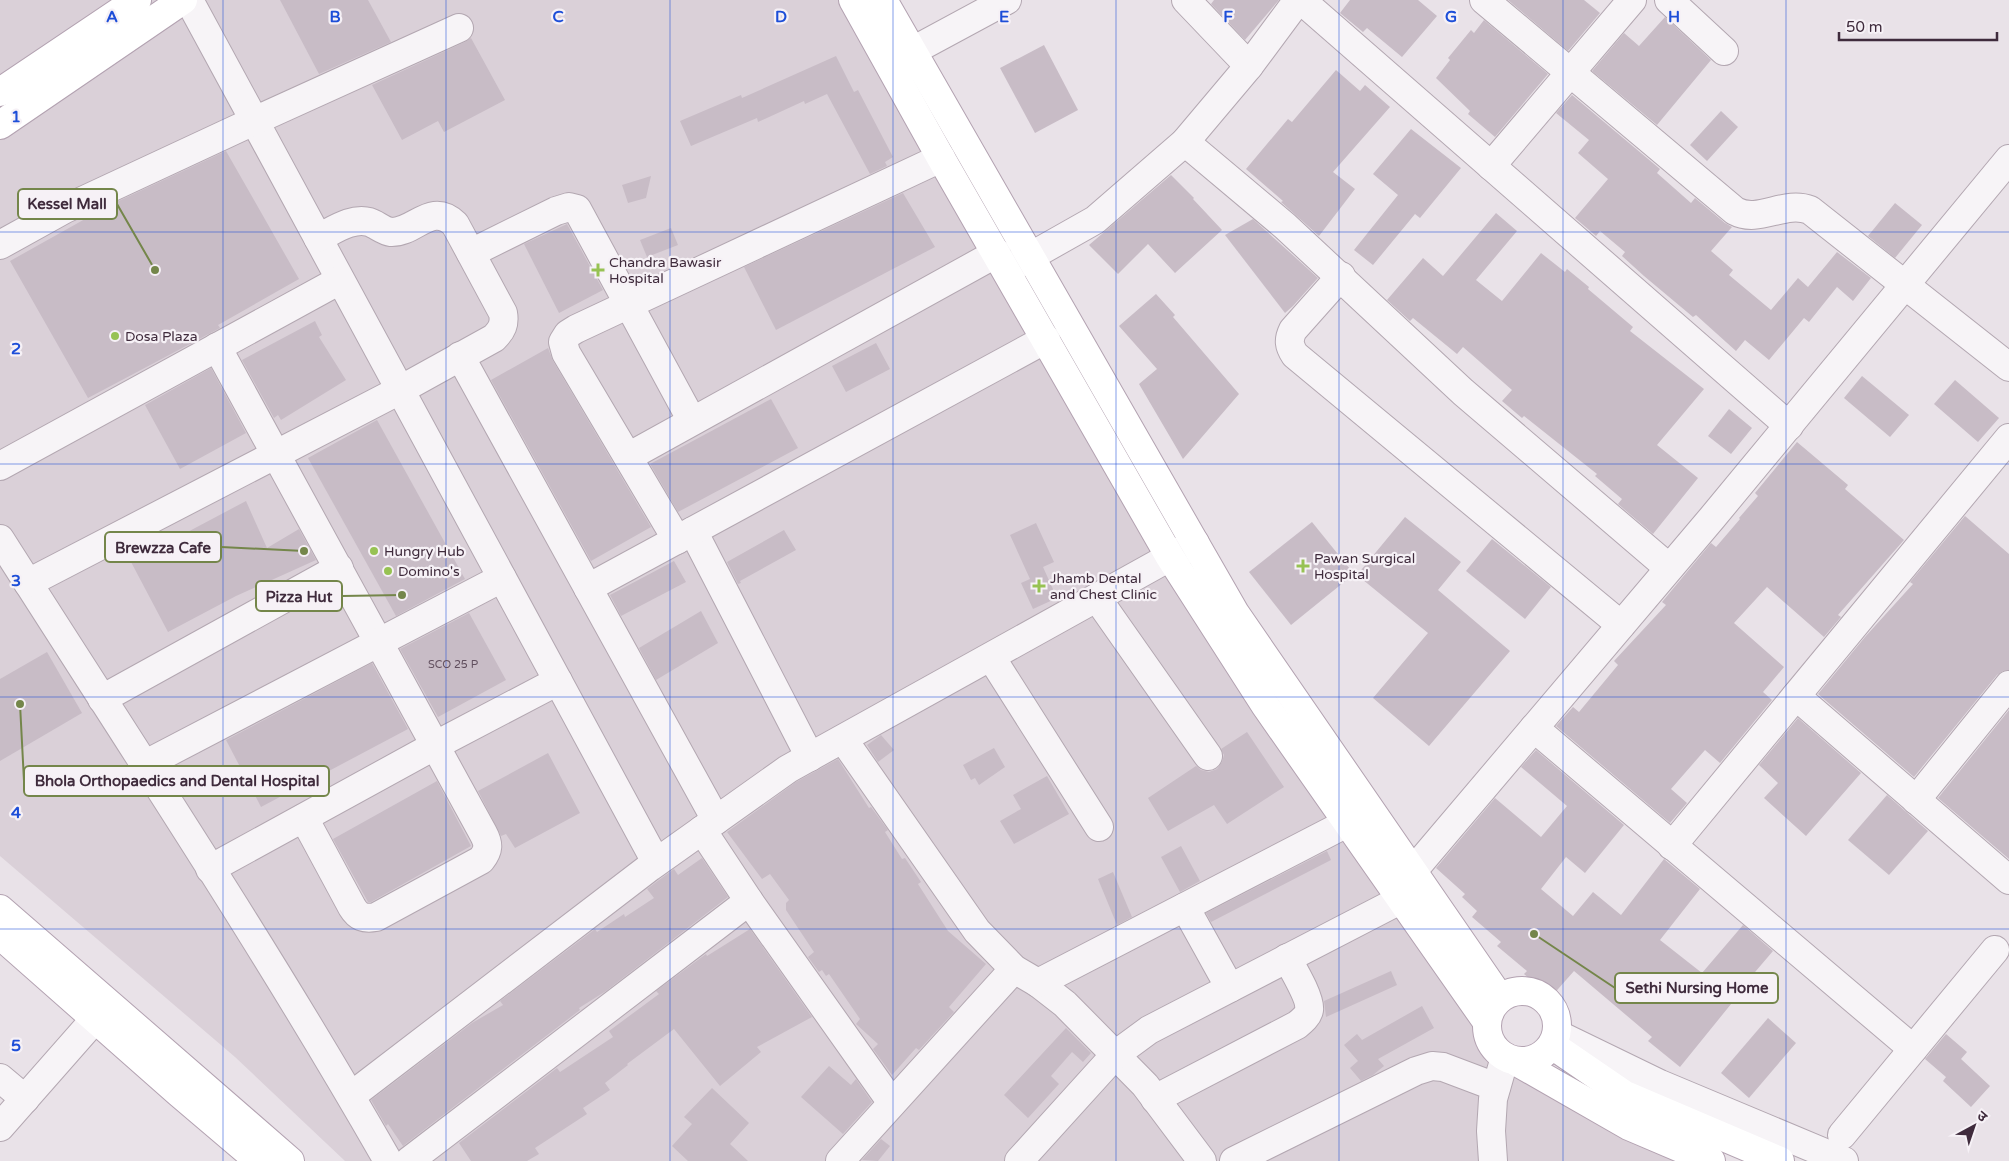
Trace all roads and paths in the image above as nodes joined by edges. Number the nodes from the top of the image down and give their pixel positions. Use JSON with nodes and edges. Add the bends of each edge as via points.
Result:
{"nodes":[{"id":1,"x":137,"y":0,"type":"edge"},
{"id":2,"x":183,"y":0,"type":"edge"},
{"id":3,"x":189,"y":0,"type":"edge"},
{"id":4,"x":853,"y":0,"type":"edge"},
{"id":5,"x":882,"y":0,"type":"edge"},
{"id":6,"x":1007,"y":0,"type":"edge"},
{"id":7,"x":1186,"y":0,"type":"edge"},
{"id":8,"x":1299,"y":0,"type":"edge"},
{"id":9,"x":1484,"y":0,"type":"edge"},
{"id":10,"x":1632,"y":0,"type":"edge"},
{"id":11,"x":1669,"y":0,"type":"edge"},
{"id":12,"x":459,"y":28,"type":"dead end"},
{"id":13,"x":1724,"y":52,"type":"dead end"},
{"id":14,"x":900,"y":57,"type":"junction"},
{"id":15,"x":1249,"y":66,"type":"junction"},
{"id":16,"x":1571,"y":73,"type":"junction"},
{"id":17,"x":0,"y":92,"type":"edge"},
{"id":18,"x":254,"y":120,"type":"junction"},
{"id":19,"x":0,"y":125,"type":"edge"},
{"id":20,"x":1184,"y":142,"type":"junction"},
{"id":21,"x":941,"y":158,"type":"junction"},
{"id":22,"x":2009,"y":159,"type":"edge"},
{"id":23,"x":1491,"y":166,"type":"junction"},
{"id":24,"x":318,"y":238,"type":"junction"},
{"id":25,"x":0,"y":245,"type":"edge"},
{"id":26,"x":471,"y":254,"type":"junction"},
{"id":27,"x":1030,"y":257,"type":"junction"},
{"id":28,"x":1002,"y":262,"type":"junction"},
{"id":29,"x":1341,"y":276,"type":"junction"},
{"id":30,"x":340,"y":280,"type":"junction"},
{"id":31,"x":1906,"y":285,"type":"junction"},
{"id":32,"x":628,"y":305,"type":"junction"},
{"id":33,"x":1046,"y":339,"type":"junction"},
{"id":34,"x":217,"y":347,"type":"junction"},
{"id":35,"x":460,"y":356,"type":"junction"},
{"id":36,"x":2009,"y":367,"type":"edge"},
{"id":37,"x":400,"y":390,"type":"junction"},
{"id":38,"x":692,"y":422,"type":"junction"},
{"id":39,"x":1789,"y":426,"type":"junction"},
{"id":40,"x":2009,"y":438,"type":"edge"},
{"id":41,"x":275,"y":453,"type":"junction"},
{"id":42,"x":628,"y":457,"type":"junction"},
{"id":43,"x":0,"y":466,"type":"edge"},
{"id":44,"x":685,"y":536,"type":"junction"},
{"id":45,"x":0,"y":539,"type":"edge"},
{"id":46,"x":1195,"y":544,"type":"junction"},
{"id":47,"x":1170,"y":557,"type":"junction"},
{"id":48,"x":338,"y":568,"type":"junction"},
{"id":49,"x":1669,"y":568,"type":"junction"},
{"id":50,"x":502,"y":578,"type":"junction"},
{"id":51,"x":28,"y":583,"type":"junction"},
{"id":52,"x":588,"y":588,"type":"junction"},
{"id":53,"x":1097,"y":598,"type":"junction"},
{"id":54,"x":1621,"y":625,"type":"junction"},
{"id":55,"x":379,"y":642,"type":"junction"},
{"id":56,"x":991,"y":657,"type":"junction"},
{"id":57,"x":558,"y":680,"type":"junction"},
{"id":58,"x":2009,"y":685,"type":"edge"},
{"id":59,"x":1796,"y":696,"type":"junction"},
{"id":60,"x":102,"y":699,"type":"junction"},
{"id":61,"x":1534,"y":728,"type":"junction"},
{"id":62,"x":843,"y":739,"type":"junction"},
{"id":63,"x":436,"y":745,"type":"junction"},
{"id":64,"x":1208,"y":756,"type":"dead end"},
{"id":65,"x":810,"y":757,"type":"junction"},
{"id":66,"x":144,"y":765,"type":"junction"},
{"id":67,"x":1916,"y":800,"type":"junction"},
{"id":68,"x":304,"y":818,"type":"junction"},
{"id":69,"x":1347,"y":823,"type":"junction"},
{"id":70,"x":709,"y":825,"type":"junction"},
{"id":71,"x":1099,"y":827,"type":"dead end"},
{"id":72,"x":1672,"y":846,"type":"junction"},
{"id":73,"x":656,"y":862,"type":"junction"},
{"id":74,"x":210,"y":869,"type":"junction"},
{"id":75,"x":1412,"y":872,"type":"junction"},
{"id":76,"x":2009,"y":880,"type":"edge"},
{"id":77,"x":1400,"y":900,"type":"junction"},
{"id":78,"x":749,"y":901,"type":"junction"},
{"id":79,"x":1185,"y":907,"type":"junction"},
{"id":80,"x":0,"y":909,"type":"edge"},
{"id":81,"x":0,"y":935,"type":"edge"},
{"id":82,"x":1995,"y":950,"type":"dead end"},
{"id":83,"x":1288,"y":958,"type":"junction"},
{"id":84,"x":1014,"y":969,"type":"junction"},
{"id":85,"x":1038,"y":983,"type":"junction"},
{"id":86,"x":1230,"y":988,"type":"junction"},
{"id":87,"x":1500,"y":998,"type":"junction"},
{"id":88,"x":95,"y":1019,"type":"junction"},
{"id":89,"x":1487,"y":1022,"type":"junction"},
{"id":90,"x":1554,"y":1039,"type":"junction"},
{"id":91,"x":1913,"y":1050,"type":"junction"},
{"id":92,"x":1115,"y":1055,"type":"junction"},
{"id":93,"x":1511,"y":1059,"type":"junction"},
{"id":94,"x":0,"y":1078,"type":"edge"},
{"id":95,"x":1496,"y":1087,"type":"junction"},
{"id":96,"x":351,"y":1096,"type":"junction"},
{"id":97,"x":25,"y":1099,"type":"junction"},
{"id":98,"x":1155,"y":1099,"type":"junction"},
{"id":99,"x":892,"y":1103,"type":"junction"},
{"id":100,"x":0,"y":1127,"type":"edge"},
{"id":101,"x":1843,"y":1148,"type":"edge"},
{"id":102,"x":1680,"y":1155,"type":"edge"},
{"id":103,"x":259,"y":1161,"type":"edge"},
{"id":104,"x":290,"y":1161,"type":"edge"},
{"id":105,"x":388,"y":1161,"type":"edge"},
{"id":106,"x":409,"y":1161,"type":"edge"},
{"id":107,"x":840,"y":1161,"type":"edge"},
{"id":108,"x":1019,"y":1161,"type":"edge"},
{"id":109,"x":1202,"y":1161,"type":"edge"},
{"id":110,"x":1234,"y":1161,"type":"edge"},
{"id":111,"x":1493,"y":1161,"type":"edge"},
{"id":112,"x":1711,"y":1161,"type":"edge"},
{"id":113,"x":1780,"y":1161,"type":"edge"}],
"edges":[{"from":1,"to":17,"type":"main road"},
{"from":2,"to":19,"type":"main road"},
{"from":3,"to":18,"type":"street"},
{"from":4,"to":14,"type":"main road"},
{"from":5,"to":14,"type":"main road"},
{"from":6,"to":14,"type":"street"},
{"from":7,"to":15,"type":"street"},
{"from":8,"to":15,"type":"street"},
{"from":8,"to":23,"type":"street"},
{"from":9,"to":16,"type":"street"},
{"from":10,"to":16,"type":"street"},
{"from":11,"to":13,"type":"street"},
{"from":12,"to":18,"type":"street"},
{"from":14,"to":21,"type":"main road"},
{"from":14,"to":27,"type":"main road"},
{"from":15,"to":20,"type":"street"},
{"from":16,"to":23,"type":"street"},
{"from":16,"to":31,"type":"street","via":[[1735,211],[1753,216],[1788,206],[1801,206]]},
{"from":18,"to":24,"type":"street"},
{"from":18,"to":25,"type":"street","via":[[65,209]]},
{"from":20,"to":27,"type":"street","via":[[1095,220]]},
{"from":20,"to":29,"type":"street"},
{"from":21,"to":28,"type":"main road"},
{"from":21,"to":32,"type":"street"},
{"from":22,"to":31,"type":"street"},
{"from":23,"to":39,"type":"street"},
{"from":24,"to":26,"type":"street","via":[[360,221],[391,232],[437,215],[447,216]]},
{"from":24,"to":30,"type":"street"},
{"from":26,"to":32,"type":"street","via":[[556,211],[569,207],[577,209]]},
{"from":26,"to":35,"type":"street","via":[[505,321],[494,338]]},
{"from":27,"to":28,"type":"street"},
{"from":27,"to":46,"type":"main road"},
{"from":28,"to":33,"type":"main road"},
{"from":28,"to":38,"type":"street"},
{"from":29,"to":49,"type":"street","via":[[1463,392]]},
{"from":29,"to":54,"type":"street","via":[[1293,330],[1289,347],[1295,355]]},
{"from":30,"to":34,"type":"street"},
{"from":30,"to":37,"type":"street"},
{"from":31,"to":36,"type":"street"},
{"from":31,"to":39,"type":"street"},
{"from":32,"to":38,"type":"street"},
{"from":32,"to":42,"type":"street","via":[[576,329],[563,342],[566,353]]},
{"from":33,"to":44,"type":"street"},
{"from":33,"to":47,"type":"main road"},
{"from":34,"to":41,"type":"street"},
{"from":34,"to":43,"type":"street"},
{"from":35,"to":37,"type":"street"},
{"from":35,"to":52,"type":"street"},
{"from":37,"to":41,"type":"street"},
{"from":37,"to":50,"type":"street"},
{"from":38,"to":42,"type":"street"},
{"from":39,"to":49,"type":"street"},
{"from":40,"to":59,"type":"street"},
{"from":41,"to":48,"type":"street"},
{"from":41,"to":51,"type":"street"},
{"from":42,"to":44,"type":"street"},
{"from":44,"to":52,"type":"street"},
{"from":44,"to":65,"type":"street"},
{"from":45,"to":51,"type":"street"},
{"from":46,"to":47,"type":"street"},
{"from":46,"to":75,"type":"main road","via":[[1235,613]]},
{"from":47,"to":53,"type":"street"},
{"from":47,"to":69,"type":"main road","via":[[1265,705]]},
{"from":48,"to":55,"type":"street"},
{"from":48,"to":60,"type":"street"},
{"from":49,"to":54,"type":"street"},
{"from":50,"to":55,"type":"street"},
{"from":50,"to":57,"type":"street"},
{"from":51,"to":60,"type":"street"},
{"from":52,"to":70,"type":"street"},
{"from":53,"to":56,"type":"street"},
{"from":53,"to":64,"type":"street"},
{"from":54,"to":61,"type":"street"},
{"from":55,"to":63,"type":"street"},
{"from":55,"to":66,"type":"street"},
{"from":56,"to":62,"type":"street"},
{"from":56,"to":71,"type":"street"},
{"from":57,"to":63,"type":"street"},
{"from":57,"to":73,"type":"street"},
{"from":58,"to":67,"type":"street"},
{"from":59,"to":67,"type":"street"},
{"from":59,"to":72,"type":"street"},
{"from":60,"to":66,"type":"street"},
{"from":61,"to":72,"type":"street"},
{"from":61,"to":75,"type":"street"},
{"from":62,"to":65,"type":"street"},
{"from":62,"to":84,"type":"street","via":[[976,932]]},
{"from":63,"to":68,"type":"street"},
{"from":63,"to":68,"type":"street","via":[[488,843],[487,852],[481,860],[376,917],[366,918],[352,907]]},
{"from":65,"to":70,"type":"street"},
{"from":66,"to":74,"type":"street"},
{"from":67,"to":76,"type":"street"},
{"from":68,"to":74,"type":"street"},
{"from":69,"to":77,"type":"main road"},
{"from":69,"to":79,"type":"street"},
{"from":70,"to":73,"type":"street"},
{"from":70,"to":78,"type":"street"},
{"from":72,"to":91,"type":"street"},
{"from":73,"to":96,"type":"street"},
{"from":74,"to":96,"type":"street"},
{"from":75,"to":87,"type":"main road"},
{"from":77,"to":83,"type":"street"},
{"from":77,"to":89,"type":"main road"},
{"from":78,"to":99,"type":"street"},
{"from":78,"to":106,"type":"street"},
{"from":79,"to":85,"type":"street"},
{"from":79,"to":86,"type":"street"},
{"from":80,"to":104,"type":"main road"},
{"from":81,"to":88,"type":"main road"},
{"from":82,"to":91,"type":"street"},
{"from":83,"to":86,"type":"street"},
{"from":83,"to":98,"type":"street","via":[[1308,1002],[1305,1018]]},
{"from":84,"to":85,"type":"street"},
{"from":84,"to":99,"type":"street"},
{"from":85,"to":92,"type":"street","via":[[1065,1004]]},
{"from":86,"to":92,"type":"street","via":[[1148,1030]]},
{"from":87,"to":89,"type":"main road"},
{"from":87,"to":90,"type":"main road","via":[[1511,992],[1526,991],[1539,995],[1556,1016]]},
{"from":88,"to":97,"type":"street"},
{"from":88,"to":103,"type":"main road"},
{"from":89,"to":93,"type":"main road","via":[[1487,1032],[1494,1048]]},
{"from":90,"to":93,"type":"main road","via":[[1544,1054],[1532,1060]]},
{"from":90,"to":101,"type":"street","via":[[1660,1084]]},
{"from":90,"to":113,"type":"main road","via":[[1625,1095]]},
{"from":91,"to":101,"type":"street"},
{"from":92,"to":98,"type":"street"},
{"from":92,"to":108,"type":"street"},
{"from":93,"to":95,"type":"street"},
{"from":93,"to":102,"type":"main road"},
{"from":94,"to":97,"type":"street"},
{"from":95,"to":110,"type":"street","via":[[1432,1066]]},
{"from":95,"to":111,"type":"street","via":[[1491,1130]]},
{"from":96,"to":105,"type":"street"},
{"from":97,"to":100,"type":"street"},
{"from":98,"to":109,"type":"street"},
{"from":99,"to":107,"type":"street"},
{"from":102,"to":112,"type":"main road"}]}
